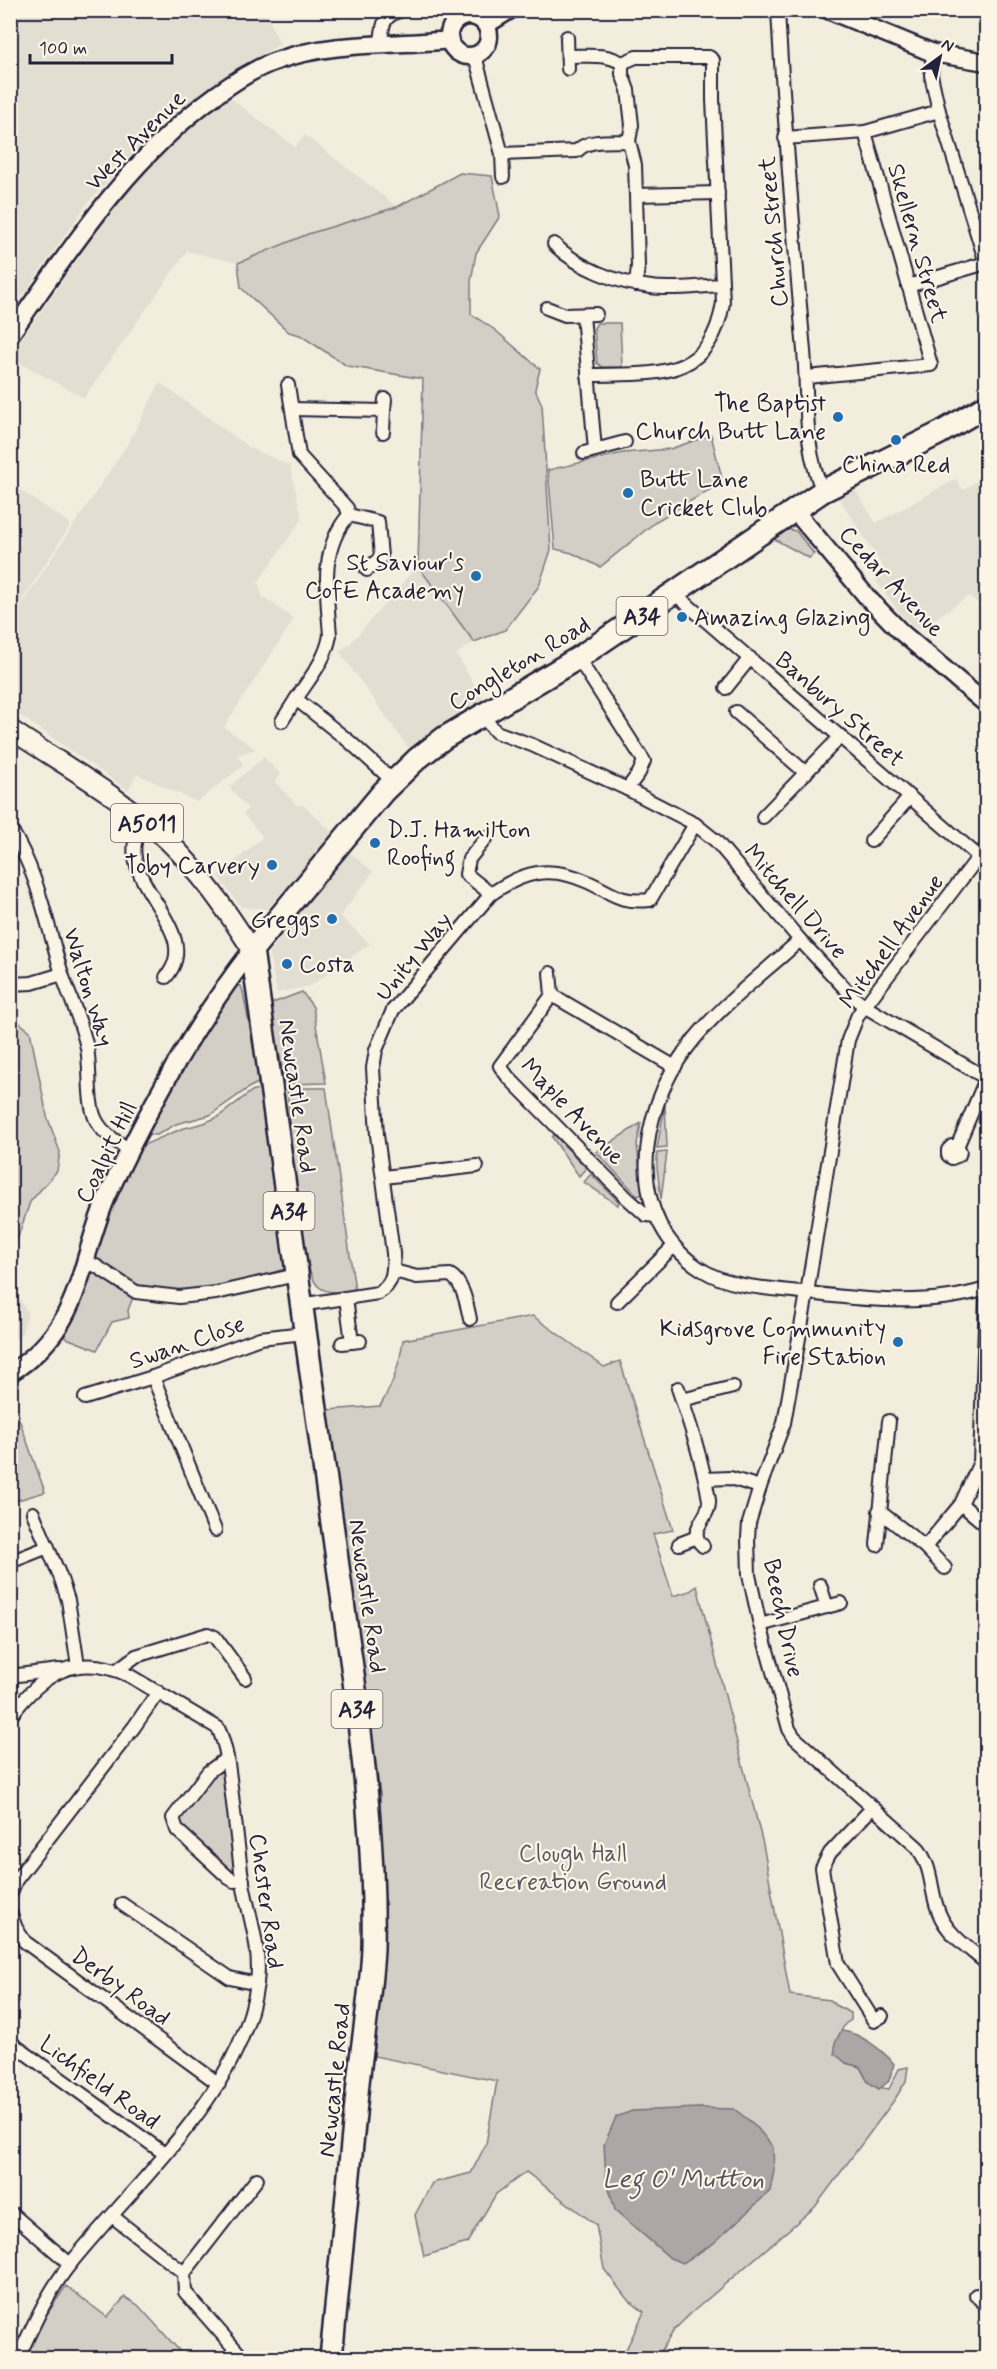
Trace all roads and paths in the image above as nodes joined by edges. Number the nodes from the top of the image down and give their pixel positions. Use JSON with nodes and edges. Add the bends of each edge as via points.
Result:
{"nodes":[{"id":1,"x":510,"y":10,"type":"edge"},
{"id":2,"x":777,"y":10,"type":"edge"},
{"id":3,"x":828,"y":10,"type":"edge"},
{"id":4,"x":397,"y":11,"type":"edge"},
{"id":5,"x":486,"y":25,"type":"junction"},
{"id":6,"x":567,"y":37,"type":"dead end"},
{"id":7,"x":450,"y":40,"type":"junction"},
{"id":8,"x":381,"y":43,"type":"junction"},
{"id":9,"x":933,"y":53,"type":"junction"},
{"id":10,"x":475,"y":56,"type":"junction"},
{"id":11,"x":568,"y":56,"type":"junction"},
{"id":12,"x":987,"y":62,"type":"edge"},
{"id":13,"x":622,"y":63,"type":"junction"},
{"id":14,"x":568,"y":69,"type":"dead end"},
{"id":15,"x":939,"y":111,"type":"junction"},
{"id":16,"x":865,"y":132,"type":"junction"},
{"id":17,"x":785,"y":138,"type":"junction"},
{"id":18,"x":629,"y":141,"type":"junction"},
{"id":19,"x":502,"y":154,"type":"junction"},
{"id":20,"x":503,"y":177,"type":"dead end"},
{"id":21,"x":718,"y":193,"type":"junction"},
{"id":22,"x":636,"y":195,"type":"junction"},
{"id":23,"x":554,"y":244,"type":"dead end"},
{"id":24,"x":984,"y":245,"type":"edge"},
{"id":25,"x":582,"y":249,"type":"dead end"},
{"id":26,"x":574,"y":260,"type":"junction"},
{"id":27,"x":987,"y":263,"type":"edge"},
{"id":28,"x":636,"y":285,"type":"junction"},
{"id":29,"x":722,"y":285,"type":"junction"},
{"id":30,"x":908,"y":286,"type":"junction"},
{"id":31,"x":547,"y":308,"type":"dead end"},
{"id":32,"x":596,"y":314,"type":"dead end"},
{"id":33,"x":583,"y":315,"type":"junction"},
{"id":34,"x":10,"y":335,"type":"edge"},
{"id":35,"x":588,"y":375,"type":"junction"},
{"id":36,"x":807,"y":377,"type":"junction"},
{"id":37,"x":288,"y":385,"type":"dead end"},
{"id":38,"x":987,"y":406,"type":"edge"},
{"id":39,"x":292,"y":409,"type":"junction"},
{"id":40,"x":383,"y":432,"type":"dead end"},
{"id":41,"x":625,"y":442,"type":"dead end"},
{"id":42,"x":824,"y":448,"type":"dead end"},
{"id":43,"x":811,"y":449,"type":"junction"},
{"id":44,"x":823,"y":491,"type":"junction"},
{"id":45,"x":795,"y":511,"type":"junction"},
{"id":46,"x":349,"y":515,"type":"junction"},
{"id":47,"x":367,"y":570,"type":"dead end"},
{"id":48,"x":674,"y":593,"type":"junction"},
{"id":49,"x":578,"y":658,"type":"junction"},
{"id":50,"x":750,"y":658,"type":"junction"},
{"id":51,"x":726,"y":688,"type":"dead end"},
{"id":52,"x":296,"y":699,"type":"junction"},
{"id":53,"x":987,"y":704,"type":"edge"},
{"id":54,"x":736,"y":712,"type":"dead end"},
{"id":55,"x":485,"y":714,"type":"junction"},
{"id":56,"x":282,"y":721,"type":"dead end"},
{"id":57,"x":10,"y":729,"type":"edge"},
{"id":58,"x":841,"y":736,"type":"junction"},
{"id":59,"x":807,"y":773,"type":"junction"},
{"id":60,"x":393,"y":782,"type":"junction"},
{"id":61,"x":627,"y":789,"type":"junction"},
{"id":62,"x":910,"y":797,"type":"junction"},
{"id":63,"x":763,"y":817,"type":"dead end"},
{"id":64,"x":145,"y":821,"type":"junction"},
{"id":65,"x":695,"y":824,"type":"junction"},
{"id":66,"x":10,"y":828,"type":"edge"},
{"id":67,"x":487,"y":837,"type":"dead end"},
{"id":68,"x":871,"y":841,"type":"dead end"},
{"id":69,"x":987,"y":847,"type":"edge"},
{"id":70,"x":979,"y":857,"type":"junction"},
{"id":71,"x":491,"y":894,"type":"junction"},
{"id":72,"x":800,"y":940,"type":"junction"},
{"id":73,"x":252,"y":950,"type":"junction"},
{"id":74,"x":550,"y":973,"type":"dead end"},
{"id":75,"x":62,"y":974,"type":"junction"},
{"id":76,"x":232,"y":976,"type":"junction"},
{"id":77,"x":166,"y":977,"type":"dead end"},
{"id":78,"x":256,"y":980,"type":"junction"},
{"id":79,"x":10,"y":984,"type":"edge"},
{"id":80,"x":552,"y":995,"type":"junction"},
{"id":81,"x":864,"y":1006,"type":"junction"},
{"id":82,"x":675,"y":1067,"type":"junction"},
{"id":83,"x":987,"y":1079,"type":"edge"},
{"id":84,"x":957,"y":1147,"type":"dead end"},
{"id":85,"x":130,"y":1150,"type":"junction"},
{"id":86,"x":477,"y":1166,"type":"dead end"},
{"id":87,"x":384,"y":1177,"type":"junction"},
{"id":88,"x":821,"y":1209,"type":"joint"},
{"id":89,"x":656,"y":1216,"type":"junction"},
{"id":90,"x":674,"y":1245,"type":"junction"},
{"id":91,"x":87,"y":1263,"type":"junction"},
{"id":92,"x":394,"y":1270,"type":"junction"},
{"id":93,"x":296,"y":1275,"type":"junction"},
{"id":94,"x":985,"y":1289,"type":"edge"},
{"id":95,"x":807,"y":1293,"type":"junction"},
{"id":96,"x":346,"y":1298,"type":"junction"},
{"id":97,"x":617,"y":1302,"type":"dead end"},
{"id":98,"x":300,"y":1305,"type":"junction"},
{"id":99,"x":465,"y":1314,"type":"dead end"},
{"id":100,"x":304,"y":1333,"type":"junction"},
{"id":101,"x":351,"y":1342,"type":"dead end"},
{"id":102,"x":10,"y":1373,"type":"edge"},
{"id":103,"x":153,"y":1377,"type":"junction"},
{"id":104,"x":733,"y":1387,"type":"dead end"},
{"id":105,"x":85,"y":1398,"type":"dead end"},
{"id":106,"x":889,"y":1421,"type":"dead end"},
{"id":107,"x":705,"y":1479,"type":"junction"},
{"id":108,"x":760,"y":1487,"type":"junction"},
{"id":109,"x":961,"y":1504,"type":"junction"},
{"id":110,"x":879,"y":1511,"type":"junction"},
{"id":111,"x":33,"y":1513,"type":"dead end"},
{"id":112,"x":987,"y":1525,"type":"edge"},
{"id":113,"x":215,"y":1530,"type":"dead end"},
{"id":114,"x":679,"y":1544,"type":"dead end"},
{"id":115,"x":877,"y":1545,"type":"dead end"},
{"id":116,"x":48,"y":1547,"type":"junction"},
{"id":117,"x":926,"y":1548,"type":"junction"},
{"id":118,"x":10,"y":1562,"type":"edge"},
{"id":119,"x":945,"y":1568,"type":"dead end"},
{"id":120,"x":820,"y":1585,"type":"dead end"},
{"id":121,"x":841,"y":1603,"type":"dead end"},
{"id":122,"x":826,"y":1607,"type":"junction"},
{"id":123,"x":760,"y":1625,"type":"junction"},
{"id":124,"x":78,"y":1666,"type":"junction"},
{"id":125,"x":59,"y":1670,"type":"junction"},
{"id":126,"x":117,"y":1670,"type":"junction"},
{"id":127,"x":10,"y":1676,"type":"edge"},
{"id":128,"x":245,"y":1678,"type":"dead end"},
{"id":129,"x":158,"y":1692,"type":"junction"},
{"id":130,"x":10,"y":1717,"type":"edge"},
{"id":131,"x":227,"y":1758,"type":"junction"},
{"id":132,"x":872,"y":1808,"type":"junction"},
{"id":133,"x":243,"y":1880,"type":"junction"},
{"id":134,"x":10,"y":1895,"type":"edge"},
{"id":135,"x":122,"y":1904,"type":"dead end"},
{"id":136,"x":10,"y":1912,"type":"edge"},
{"id":137,"x":987,"y":1963,"type":"edge"},
{"id":138,"x":257,"y":1984,"type":"junction"},
{"id":139,"x":882,"y":2016,"type":"dead end"},
{"id":140,"x":10,"y":2042,"type":"edge"},
{"id":141,"x":219,"y":2084,"type":"junction"},
{"id":142,"x":165,"y":2154,"type":"junction"},
{"id":143,"x":257,"y":2179,"type":"dead end"},
{"id":144,"x":10,"y":2212,"type":"edge"},
{"id":145,"x":112,"y":2216,"type":"junction"},
{"id":146,"x":70,"y":2264,"type":"junction"},
{"id":147,"x":184,"y":2273,"type":"junction"},
{"id":148,"x":976,"y":2295,"type":"dead end"},
{"id":149,"x":987,"y":2306,"type":"edge"},
{"id":150,"x":18,"y":2358,"type":"edge"},
{"id":151,"x":243,"y":2358,"type":"edge"},
{"id":152,"x":331,"y":2358,"type":"edge"}],
"edges":[{"from":1,"to":5,"type":"street"},
{"from":2,"to":17,"type":"street","name":"Church Street"},
{"from":3,"to":9,"type":"street"},
{"from":4,"to":8,"type":"street","via":[[382,24]]},
{"from":5,"to":7,"type":"street","via":[[472,16],[462,17],[453,24]]},
{"from":5,"to":10,"type":"street","via":[[489,40]]},
{"from":6,"to":11,"type":"street"},
{"from":7,"to":8,"type":"street","name":"West Avenue"},
{"from":7,"to":10,"type":"street","via":[[463,55]]},
{"from":8,"to":34,"type":"street","name":"West Avenue","via":[[279,59],[235,81],[186,117],[93,217]]},
{"from":9,"to":12,"type":"street"},
{"from":9,"to":15,"type":"street","via":[[931,75]]},
{"from":10,"to":19,"type":"street"},
{"from":11,"to":13,"type":"street","via":[[613,57]]},
{"from":11,"to":14,"type":"street"},
{"from":13,"to":18,"type":"street","via":[[631,114]]},
{"from":13,"to":21,"type":"street","via":[[636,57],[713,60]]},
{"from":15,"to":16,"type":"street"},
{"from":15,"to":24,"type":"street"},
{"from":16,"to":17,"type":"street"},
{"from":16,"to":30,"type":"street","name":"Skellern Street"},
{"from":17,"to":36,"type":"street","name":"Church Street"},
{"from":18,"to":19,"type":"street","via":[[597,142],[577,151]]},
{"from":18,"to":22,"type":"street"},
{"from":19,"to":20,"type":"street"},
{"from":21,"to":22,"type":"street"},
{"from":21,"to":29,"type":"street"},
{"from":22,"to":28,"type":"street"},
{"from":23,"to":26,"type":"street"},
{"from":24,"to":27,"type":"street"},
{"from":25,"to":26,"type":"street"},
{"from":26,"to":28,"type":"street"},
{"from":27,"to":30,"type":"street"},
{"from":28,"to":29,"type":"street"},
{"from":29,"to":35,"type":"street","via":[[720,323],[708,345],[691,362],[655,373]]},
{"from":30,"to":36,"type":"street","name":"Skellern Street","via":[[931,366]]},
{"from":31,"to":33,"type":"street"},
{"from":32,"to":33,"type":"street"},
{"from":33,"to":35,"type":"street"},
{"from":35,"to":41,"type":"street","via":[[590,452]]},
{"from":36,"to":43,"type":"street","name":"Church Street"},
{"from":37,"to":39,"type":"street"},
{"from":38,"to":44,"type":"highway","name":"Congleton Road","number":"A34"},
{"from":39,"to":40,"type":"street","via":[[384,405]]},
{"from":39,"to":46,"type":"street","via":[[299,455]]},
{"from":42,"to":43,"type":"street"},
{"from":43,"to":44,"type":"street","name":"Church Street"},
{"from":44,"to":45,"type":"highway","name":"Congleton Road","number":"A34"},
{"from":45,"to":48,"type":"highway","name":"Congleton Road","number":"A34"},
{"from":45,"to":53,"type":"street","name":"Cedar Avenue","via":[[901,632]]},
{"from":46,"to":47,"type":"street","via":[[378,522],[381,557]]},
{"from":46,"to":52,"type":"street","via":[[330,546],[326,574],[328,645]]},
{"from":48,"to":49,"type":"highway","name":"Congleton Road","number":"A34"},
{"from":48,"to":50,"type":"street","name":"Banbury Street"},
{"from":49,"to":55,"type":"highway","name":"Congleton Road","number":"A34"},
{"from":49,"to":61,"type":"street","via":[[644,761]]},
{"from":50,"to":51,"type":"street"},
{"from":50,"to":58,"type":"street","name":"Banbury Street"},
{"from":52,"to":56,"type":"street"},
{"from":52,"to":60,"type":"street"},
{"from":54,"to":59,"type":"street"},
{"from":55,"to":60,"type":"highway","name":"Congleton Road","number":"A34","via":[[444,738]]},
{"from":55,"to":61,"type":"street","name":"Mitchell Drive","via":[[496,732]]},
{"from":57,"to":64,"type":"main road","number":"A5011"},
{"from":58,"to":59,"type":"street"},
{"from":58,"to":62,"type":"street","name":"Banbury Street"},
{"from":59,"to":63,"type":"street"},
{"from":60,"to":73,"type":"highway","name":"Congleton Road","number":"A34"},
{"from":61,"to":65,"type":"street","name":"Mitchell Drive"},
{"from":62,"to":68,"type":"street"},
{"from":62,"to":70,"type":"street","name":"Banbury Street"},
{"from":64,"to":73,"type":"main road","number":"A5011","via":[[168,840],[201,878]]},
{"from":64,"to":77,"type":"street","via":[[137,830],[132,847],[144,884],[174,935],[177,962]]},
{"from":65,"to":71,"type":"street","name":"Unity Way","via":[[650,900],[631,902],[571,875],[537,872],[508,882]]},
{"from":65,"to":72,"type":"street","name":"Mitchell Drive","via":[[716,841]]},
{"from":66,"to":75,"type":"street","name":"Walton Way","via":[[39,893]]},
{"from":67,"to":71,"type":"street","via":[[469,859],[466,874]]},
{"from":69,"to":70,"type":"street","name":"Mitchell Avenue"},
{"from":70,"to":81,"type":"street","name":"Mitchell Avenue"},
{"from":71,"to":87,"type":"street","name":"Unity Way","via":[[393,1010],[376,1050],[373,1068],[377,1135]]},
{"from":72,"to":81,"type":"street","name":"Mitchell Drive"},
{"from":72,"to":82,"type":"street","via":[[714,1018]]},
{"from":73,"to":76,"type":"street","name":"Coalpit Hill"},
{"from":73,"to":78,"type":"highway","name":"Newcastle Road","number":"A34"},
{"from":74,"to":80,"type":"street"},
{"from":75,"to":79,"type":"street","via":[[32,983]]},
{"from":75,"to":85,"type":"street","name":"Walton Way","via":[[86,1045],[94,1117],[114,1141]]},
{"from":76,"to":78,"type":"street","via":[[242,974]]},
{"from":76,"to":85,"type":"street","name":"Coalpit Hill","via":[[215,999]]},
{"from":78,"to":93,"type":"highway","name":"Newcastle Road","number":"A34"},
{"from":80,"to":82,"type":"street"},
{"from":80,"to":89,"type":"street","name":"Maple Avenue","via":[[500,1066],[627,1198],[646,1215]]},
{"from":81,"to":83,"type":"street","name":"Mitchell Drive"},
{"from":81,"to":88,"type":"street","name":"Mitchell Avenue","via":[[849,1040]]},
{"from":82,"to":89,"type":"street","via":[[657,1103],[648,1136],[648,1186]]},
{"from":83,"to":84,"type":"street"},
{"from":85,"to":91,"type":"street","name":"Coalpit Hill","via":[[109,1193]]},
{"from":86,"to":87,"type":"street"},
{"from":87,"to":92,"type":"street","name":"Unity Way"},
{"from":88,"to":95,"type":"street","name":"Beech Drive"},
{"from":89,"to":90,"type":"street"},
{"from":90,"to":95,"type":"street","via":[[700,1268],[726,1281]]},
{"from":90,"to":97,"type":"street"},
{"from":91,"to":93,"type":"street","via":[[136,1292],[180,1297]]},
{"from":91,"to":102,"type":"street","name":"Coalpit Hill","via":[[58,1330]]},
{"from":92,"to":96,"type":"street","via":[[384,1290]]},
{"from":92,"to":99,"type":"street","via":[[411,1277],[455,1278],[462,1290]]},
{"from":93,"to":98,"type":"highway","name":"Newcastle Road","number":"A34"},
{"from":94,"to":95,"type":"street","via":[[941,1298],[891,1300]]},
{"from":94,"to":109,"type":"street","via":[[980,1462]]},
{"from":95,"to":108,"type":"street","name":"Beech Drive","via":[[783,1423]]},
{"from":96,"to":98,"type":"street"},
{"from":96,"to":101,"type":"street"},
{"from":98,"to":100,"type":"highway","name":"Newcastle Road","number":"A34"},
{"from":100,"to":103,"type":"street","name":"Swan Close","via":[[260,1338]]},
{"from":100,"to":152,"type":"highway","name":"Newcastle Road","number":"A34","via":[[354,1681],[373,1878],[369,1996]]},
{"from":103,"to":105,"type":"street","name":"Swan Close"},
{"from":103,"to":113,"type":"street"},
{"from":104,"to":107,"type":"street","via":[[680,1394]]},
{"from":106,"to":110,"type":"street"},
{"from":107,"to":108,"type":"street","via":[[730,1478]]},
{"from":107,"to":114,"type":"street","via":[[709,1508],[698,1525],[700,1541]]},
{"from":108,"to":123,"type":"street","name":"Beech Drive","via":[[748,1538],[749,1575]]},
{"from":109,"to":112,"type":"street"},
{"from":109,"to":117,"type":"street"},
{"from":110,"to":115,"type":"street"},
{"from":110,"to":117,"type":"street"},
{"from":111,"to":116,"type":"street"},
{"from":116,"to":118,"type":"street"},
{"from":116,"to":124,"type":"street","via":[[68,1600]]},
{"from":117,"to":119,"type":"street"},
{"from":120,"to":122,"type":"street"},
{"from":121,"to":122,"type":"street"},
{"from":122,"to":123,"type":"street"},
{"from":123,"to":132,"type":"street","name":"Beech Drive","via":[[789,1729]]},
{"from":124,"to":125,"type":"street","name":"Chester Road"},
{"from":124,"to":126,"type":"street","name":"Chester Road"},
{"from":125,"to":127,"type":"street"},
{"from":125,"to":130,"type":"street","name":"Chester Road"},
{"from":126,"to":128,"type":"street","via":[[136,1656],[208,1634],[215,1637]]},
{"from":126,"to":129,"type":"street","name":"Chester Road"},
{"from":129,"to":131,"type":"street","name":"Chester Road","via":[[218,1728]]},
{"from":129,"to":134,"type":"street","via":[[16,1880]]},
{"from":131,"to":133,"type":"street","name":"Chester Road"},
{"from":131,"to":133,"type":"street","via":[[208,1772],[173,1818],[177,1830],[230,1878]]},
{"from":132,"to":137,"type":"street","name":"Beech Drive","via":[[917,1847],[930,1871],[938,1912],[944,1922]]},
{"from":132,"to":139,"type":"street","via":[[830,1853],[822,1868],[838,1964],[874,2021]]},
{"from":133,"to":138,"type":"street","name":"Chester Road","via":[[258,1956]]},
{"from":135,"to":138,"type":"street","via":[[230,1978]]},
{"from":136,"to":141,"type":"street","name":"Derby Road","via":[[25,1942]]},
{"from":138,"to":141,"type":"street","name":"Chester Road","via":[[247,2030]]},
{"from":140,"to":142,"type":"street","name":"Lichfield Road"},
{"from":141,"to":142,"type":"street","name":"Chester Road"},
{"from":142,"to":145,"type":"street","name":"Chester Road"},
{"from":143,"to":147,"type":"street"},
{"from":144,"to":146,"type":"street"},
{"from":145,"to":146,"type":"street","name":"Chester Road"},
{"from":145,"to":147,"type":"street"},
{"from":146,"to":150,"type":"street","name":"Chester Road"},
{"from":147,"to":151,"type":"street","via":[[185,2292]]},
{"from":148,"to":149,"type":"street"}]}
